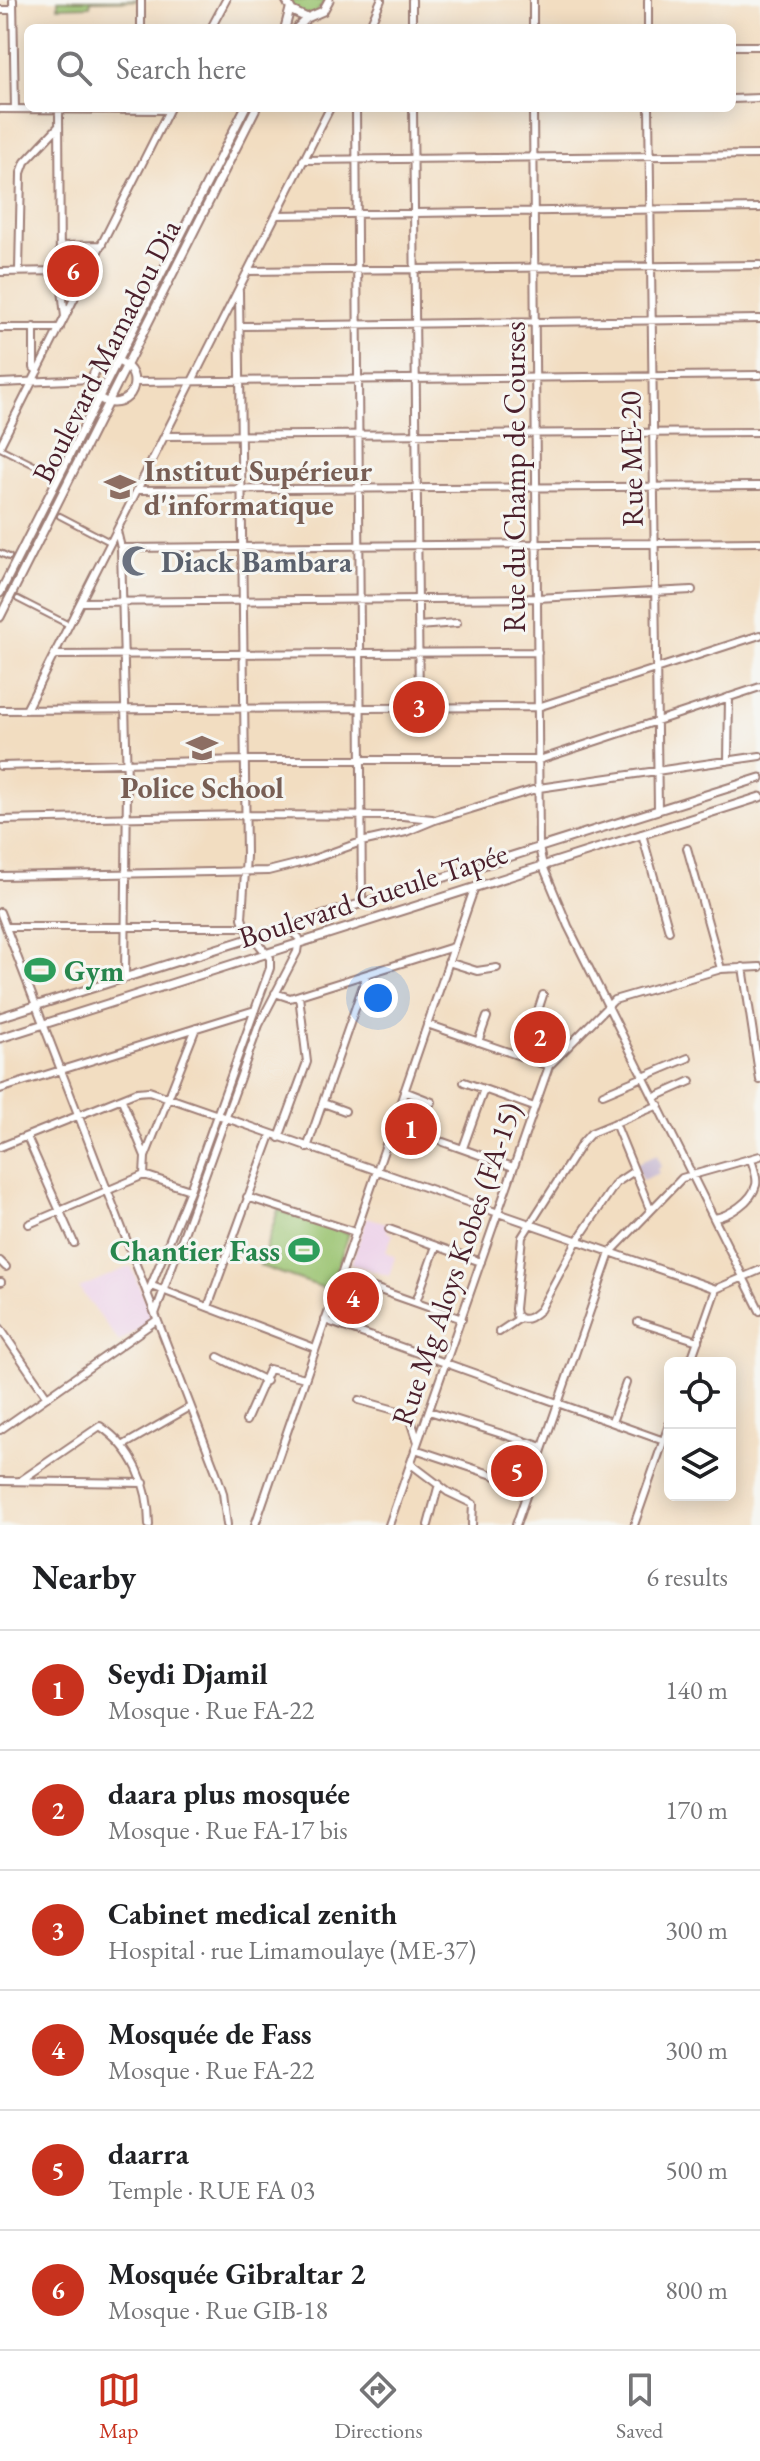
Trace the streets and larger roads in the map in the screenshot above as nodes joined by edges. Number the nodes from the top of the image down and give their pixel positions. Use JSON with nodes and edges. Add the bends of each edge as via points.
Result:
{"nodes":[{"id":1,"x":13,"y":0,"type":"edge"},
{"id":2,"x":141,"y":0,"type":"edge"},
{"id":3,"x":226,"y":0,"type":"edge"},
{"id":4,"x":286,"y":0,"type":"edge"},
{"id":5,"x":329,"y":0,"type":"edge"},
{"id":6,"x":381,"y":0,"type":"edge"},
{"id":7,"x":412,"y":0,"type":"edge"},
{"id":8,"x":533,"y":0,"type":"edge"},
{"id":9,"x":648,"y":0,"type":"edge"},
{"id":10,"x":290,"y":9,"type":"junction"},
{"id":11,"x":0,"y":10,"type":"edge"},
{"id":12,"x":13,"y":10,"type":"junction"},
{"id":13,"x":306,"y":18,"type":"junction"},
{"id":14,"x":141,"y":24,"type":"edge"},
{"id":15,"x":213,"y":24,"type":"edge"},
{"id":16,"x":286,"y":24,"type":"edge"},
{"id":17,"x":301,"y":24,"type":"edge"},
{"id":18,"x":371,"y":24,"type":"edge"},
{"id":19,"x":412,"y":24,"type":"edge"},
{"id":20,"x":533,"y":24,"type":"edge"},
{"id":21,"x":648,"y":24,"type":"edge"},
{"id":22,"x":736,"y":46,"type":"edge"},
{"id":23,"x":760,"y":46,"type":"edge"},
{"id":24,"x":760,"y":98,"type":"edge"},
{"id":25,"x":736,"y":99,"type":"edge"},
{"id":26,"x":0,"y":109,"type":"edge"},
{"id":27,"x":15,"y":109,"type":"junction"},
{"id":28,"x":24,"y":109,"type":"edge"},
{"id":29,"x":59,"y":112,"type":"edge"},
{"id":30,"x":168,"y":112,"type":"edge"},
{"id":31,"x":243,"y":112,"type":"edge"},
{"id":32,"x":254,"y":112,"type":"edge"},
{"id":33,"x":328,"y":112,"type":"edge"},
{"id":34,"x":356,"y":112,"type":"edge"},
{"id":35,"x":413,"y":112,"type":"edge"},
{"id":36,"x":533,"y":112,"type":"edge"},
{"id":37,"x":649,"y":112,"type":"edge"},
{"id":38,"x":59,"y":126,"type":"junction"},
{"id":39,"x":760,"y":155,"type":"edge"},
{"id":40,"x":650,"y":156,"type":"junction"},
{"id":41,"x":534,"y":157,"type":"junction"},
{"id":42,"x":356,"y":159,"type":"junction"},
{"id":43,"x":414,"y":159,"type":"junction"},
{"id":44,"x":303,"y":160,"type":"junction"},
{"id":45,"x":760,"y":208,"type":"edge"},
{"id":46,"x":650,"y":211,"type":"junction"},
{"id":47,"x":534,"y":212,"type":"junction"},
{"id":48,"x":414,"y":214,"type":"junction"},
{"id":49,"x":275,"y":215,"type":"junction"},
{"id":50,"x":357,"y":215,"type":"junction"},
{"id":51,"x":102,"y":245,"type":"junction"},
{"id":52,"x":61,"y":246,"type":"junction"},
{"id":53,"x":651,"y":265,"type":"junction"},
{"id":54,"x":760,"y":265,"type":"edge"},
{"id":55,"x":535,"y":266,"type":"junction"},
{"id":56,"x":415,"y":269,"type":"junction"},
{"id":57,"x":357,"y":270,"type":"junction"},
{"id":58,"x":19,"y":271,"type":"junction"},
{"id":59,"x":60,"y":271,"type":"junction"},
{"id":60,"x":248,"y":271,"type":"junction"},
{"id":61,"x":0,"y":272,"type":"edge"},
{"id":62,"x":239,"y":287,"type":"junction"},
{"id":63,"x":65,"y":317,"type":"junction"},
{"id":64,"x":760,"y":319,"type":"edge"},
{"id":65,"x":652,"y":320,"type":"junction"},
{"id":66,"x":535,"y":322,"type":"junction"},
{"id":67,"x":357,"y":324,"type":"junction"},
{"id":68,"x":415,"y":324,"type":"junction"},
{"id":69,"x":240,"y":326,"type":"junction"},
{"id":70,"x":34,"y":327,"type":"junction"},
{"id":71,"x":0,"y":328,"type":"edge"},
{"id":72,"x":60,"y":328,"type":"junction"},
{"id":73,"x":117,"y":361,"type":"junction"},
{"id":74,"x":126,"y":365,"type":"junction"},
{"id":75,"x":38,"y":371,"type":"junction"},
{"id":76,"x":760,"y":375,"type":"edge"},
{"id":77,"x":652,"y":376,"type":"junction"},
{"id":78,"x":536,"y":377,"type":"junction"},
{"id":79,"x":416,"y":378,"type":"junction"},
{"id":80,"x":92,"y":379,"type":"junction"},
{"id":81,"x":358,"y":379,"type":"junction"},
{"id":82,"x":193,"y":380,"type":"junction"},
{"id":83,"x":240,"y":380,"type":"junction"},
{"id":84,"x":135,"y":382,"type":"junction"},
{"id":85,"x":0,"y":383,"type":"edge"},
{"id":86,"x":32,"y":383,"type":"junction"},
{"id":87,"x":99,"y":397,"type":"junction"},
{"id":88,"x":107,"y":402,"type":"junction"},
{"id":89,"x":653,"y":432,"type":"junction"},
{"id":90,"x":760,"y":432,"type":"edge"},
{"id":91,"x":536,"y":433,"type":"junction"},
{"id":92,"x":358,"y":434,"type":"junction"},
{"id":93,"x":416,"y":434,"type":"junction"},
{"id":94,"x":241,"y":435,"type":"junction"},
{"id":95,"x":166,"y":436,"type":"junction"},
{"id":96,"x":0,"y":447,"type":"edge"},
{"id":97,"x":50,"y":473,"type":"dead end"},
{"id":98,"x":760,"y":486,"type":"edge"},
{"id":99,"x":654,"y":487,"type":"junction"},
{"id":100,"x":417,"y":488,"type":"junction"},
{"id":101,"x":536,"y":488,"type":"junction"},
{"id":102,"x":359,"y":489,"type":"junction"},
{"id":103,"x":138,"y":490,"type":"junction"},
{"id":104,"x":242,"y":490,"type":"junction"},
{"id":105,"x":60,"y":516,"type":"dead end"},
{"id":106,"x":117,"y":531,"type":"junction"},
{"id":107,"x":110,"y":542,"type":"junction"},
{"id":108,"x":654,"y":542,"type":"junction"},
{"id":109,"x":760,"y":542,"type":"edge"},
{"id":110,"x":537,"y":543,"type":"junction"},
{"id":111,"x":417,"y":544,"type":"junction"},
{"id":112,"x":359,"y":545,"type":"junction"},
{"id":113,"x":242,"y":546,"type":"junction"},
{"id":114,"x":121,"y":548,"type":"junction"},
{"id":115,"x":0,"y":553,"type":"edge"},
{"id":116,"x":9,"y":557,"type":"dead end"},
{"id":117,"x":692,"y":590,"type":"dead end"},
{"id":118,"x":0,"y":593,"type":"edge"},
{"id":119,"x":655,"y":593,"type":"junction"},
{"id":120,"x":418,"y":598,"type":"junction"},
{"id":121,"x":537,"y":598,"type":"junction"},
{"id":122,"x":18,"y":599,"type":"dead end"},
{"id":123,"x":243,"y":599,"type":"junction"},
{"id":124,"x":360,"y":599,"type":"junction"},
{"id":125,"x":122,"y":601,"type":"junction"},
{"id":126,"x":81,"y":602,"type":"junction"},
{"id":127,"x":0,"y":617,"type":"edge"},
{"id":128,"x":457,"y":623,"type":"dead end"},
{"id":129,"x":69,"y":625,"type":"junction"},
{"id":130,"x":418,"y":626,"type":"junction"},
{"id":131,"x":760,"y":635,"type":"edge"},
{"id":132,"x":418,"y":652,"type":"junction"},
{"id":133,"x":538,"y":652,"type":"junction"},
{"id":134,"x":360,"y":653,"type":"junction"},
{"id":135,"x":54,"y":655,"type":"junction"},
{"id":136,"x":123,"y":655,"type":"junction"},
{"id":137,"x":243,"y":655,"type":"junction"},
{"id":138,"x":656,"y":669,"type":"junction"},
{"id":139,"x":760,"y":687,"type":"edge"},
{"id":140,"x":729,"y":697,"type":"junction"},
{"id":141,"x":419,"y":707,"type":"junction"},
{"id":142,"x":538,"y":707,"type":"junction"},
{"id":143,"x":244,"y":708,"type":"junction"},
{"id":144,"x":360,"y":708,"type":"junction"},
{"id":145,"x":124,"y":709,"type":"junction"},
{"id":146,"x":0,"y":710,"type":"edge"},
{"id":147,"x":26,"y":710,"type":"junction"},
{"id":148,"x":657,"y":721,"type":"junction"},
{"id":149,"x":760,"y":756,"type":"edge"},
{"id":150,"x":245,"y":760,"type":"junction"},
{"id":151,"x":539,"y":760,"type":"junction"},
{"id":152,"x":728,"y":761,"type":"junction"},
{"id":153,"x":361,"y":762,"type":"junction"},
{"id":154,"x":126,"y":763,"type":"junction"},
{"id":155,"x":0,"y":766,"type":"edge"},
{"id":156,"x":657,"y":772,"type":"junction"},
{"id":157,"x":760,"y":778,"type":"edge"},
{"id":158,"x":539,"y":788,"type":"junction"},
{"id":159,"x":760,"y":797,"type":"edge"},
{"id":160,"x":658,"y":810,"type":"junction"},
{"id":161,"x":245,"y":815,"type":"junction"},
{"id":162,"x":403,"y":816,"type":"junction"},
{"id":163,"x":126,"y":817,"type":"junction"},
{"id":164,"x":361,"y":817,"type":"junction"},
{"id":165,"x":0,"y":820,"type":"edge"},
{"id":166,"x":435,"y":820,"type":"junction"},
{"id":167,"x":406,"y":832,"type":"junction"},
{"id":168,"x":642,"y":834,"type":"junction"},
{"id":169,"x":361,"y":842,"type":"junction"},
{"id":170,"x":539,"y":847,"type":"junction"},
{"id":171,"x":687,"y":848,"type":"dead end"},
{"id":172,"x":543,"y":866,"type":"junction"},
{"id":173,"x":126,"y":872,"type":"junction"},
{"id":174,"x":245,"y":872,"type":"junction"},
{"id":175,"x":0,"y":876,"type":"edge"},
{"id":176,"x":474,"y":889,"type":"junction"},
{"id":177,"x":362,"y":903,"type":"junction"},
{"id":178,"x":0,"y":912,"type":"edge"},
{"id":179,"x":6,"y":927,"type":"junction"},
{"id":180,"x":126,"y":927,"type":"junction"},
{"id":181,"x":245,"y":927,"type":"junction"},
{"id":182,"x":285,"y":927,"type":"junction"},
{"id":183,"x":669,"y":931,"type":"dead end"},
{"id":184,"x":254,"y":937,"type":"junction"},
{"id":185,"x":300,"y":943,"type":"junction"},
{"id":186,"x":453,"y":947,"type":"junction"},
{"id":187,"x":267,"y":953,"type":"junction"},
{"id":188,"x":448,"y":962,"type":"junction"},
{"id":189,"x":743,"y":967,"type":"junction"},
{"id":190,"x":760,"y":967,"type":"edge"},
{"id":191,"x":497,"y":968,"type":"dead end"},
{"id":192,"x":721,"y":969,"type":"junction"},
{"id":193,"x":367,"y":974,"type":"junction"},
{"id":194,"x":125,"y":978,"type":"junction"},
{"id":195,"x":275,"y":993,"type":"junction"},
{"id":196,"x":543,"y":995,"type":"dead end"},
{"id":197,"x":299,"y":996,"type":"junction"},
{"id":198,"x":609,"y":1003,"type":"junction"},
{"id":199,"x":36,"y":1006,"type":"junction"},
{"id":200,"x":255,"y":1010,"type":"junction"},
{"id":201,"x":0,"y":1017,"type":"edge"},
{"id":202,"x":487,"y":1017,"type":"dead end"},
{"id":203,"x":427,"y":1024,"type":"junction"},
{"id":204,"x":43,"y":1025,"type":"junction"},
{"id":205,"x":196,"y":1028,"type":"junction"},
{"id":206,"x":0,"y":1038,"type":"edge"},
{"id":207,"x":478,"y":1042,"type":"junction"},
{"id":208,"x":523,"y":1057,"type":"junction"},
{"id":209,"x":688,"y":1058,"type":"dead end"},
{"id":210,"x":549,"y":1066,"type":"junction"},
{"id":211,"x":61,"y":1069,"type":"junction"},
{"id":212,"x":644,"y":1075,"type":"junction"},
{"id":213,"x":760,"y":1080,"type":"edge"},
{"id":214,"x":691,"y":1081,"type":"dead end"},
{"id":215,"x":464,"y":1082,"type":"dead end"},
{"id":216,"x":0,"y":1089,"type":"edge"},
{"id":217,"x":484,"y":1089,"type":"junction"},
{"id":218,"x":404,"y":1091,"type":"junction"},
{"id":219,"x":603,"y":1094,"type":"dead end"},
{"id":220,"x":655,"y":1097,"type":"junction"},
{"id":221,"x":169,"y":1099,"type":"junction"},
{"id":222,"x":122,"y":1100,"type":"junction"},
{"id":223,"x":432,"y":1102,"type":"dead end"},
{"id":224,"x":323,"y":1103,"type":"junction"},
{"id":225,"x":659,"y":1105,"type":"junction"},
{"id":226,"x":534,"y":1107,"type":"junction"},
{"id":227,"x":345,"y":1111,"type":"dead end"},
{"id":228,"x":217,"y":1116,"type":"junction"},
{"id":229,"x":80,"y":1117,"type":"junction"},
{"id":230,"x":225,"y":1119,"type":"junction"},
{"id":231,"x":615,"y":1123,"type":"junction"},
{"id":232,"x":271,"y":1135,"type":"junction"},
{"id":233,"x":27,"y":1137,"type":"junction"},
{"id":234,"x":279,"y":1138,"type":"junction"},
{"id":235,"x":443,"y":1142,"type":"dead end"},
{"id":236,"x":0,"y":1147,"type":"edge"},
{"id":237,"x":307,"y":1148,"type":"junction"},
{"id":238,"x":463,"y":1148,"type":"junction"},
{"id":239,"x":760,"y":1156,"type":"edge"},
{"id":240,"x":145,"y":1157,"type":"junction"},
{"id":241,"x":751,"y":1159,"type":"junction"},
{"id":242,"x":513,"y":1167,"type":"junction"},
{"id":243,"x":634,"y":1171,"type":"junction"},
{"id":244,"x":376,"y":1172,"type":"junction"},
{"id":245,"x":692,"y":1174,"type":"junction"},
{"id":246,"x":144,"y":1175,"type":"junction"},
{"id":247,"x":190,"y":1190,"type":"junction"},
{"id":248,"x":108,"y":1191,"type":"junction"},
{"id":249,"x":247,"y":1197,"type":"junction"},
{"id":250,"x":650,"y":1209,"type":"junction"},
{"id":251,"x":60,"y":1211,"type":"junction"},
{"id":252,"x":498,"y":1214,"type":"junction"},
{"id":253,"x":714,"y":1218,"type":"junction"},
{"id":254,"x":29,"y":1224,"type":"dead end"},
{"id":255,"x":529,"y":1225,"type":"junction"},
{"id":256,"x":389,"y":1229,"type":"dead end"},
{"id":257,"x":355,"y":1232,"type":"junction"},
{"id":258,"x":577,"y":1241,"type":"junction"},
{"id":259,"x":74,"y":1243,"type":"dead end"},
{"id":260,"x":436,"y":1246,"type":"junction"},
{"id":261,"x":610,"y":1253,"type":"junction"},
{"id":262,"x":481,"y":1262,"type":"junction"},
{"id":263,"x":760,"y":1270,"type":"edge"},
{"id":264,"x":340,"y":1276,"type":"junction"},
{"id":265,"x":743,"y":1278,"type":"junction"},
{"id":266,"x":152,"y":1286,"type":"junction"},
{"id":267,"x":716,"y":1289,"type":"junction"},
{"id":268,"x":164,"y":1291,"type":"junction"},
{"id":269,"x":148,"y":1294,"type":"junction"},
{"id":270,"x":416,"y":1302,"type":"junction"},
{"id":271,"x":208,"y":1307,"type":"junction"},
{"id":272,"x":760,"y":1311,"type":"edge"},
{"id":273,"x":156,"y":1317,"type":"junction"},
{"id":274,"x":520,"y":1318,"type":"junction"},
{"id":275,"x":462,"y":1319,"type":"junction"},
{"id":276,"x":325,"y":1320,"type":"junction"},
{"id":277,"x":638,"y":1322,"type":"dead end"},
{"id":278,"x":0,"y":1328,"type":"edge"},
{"id":279,"x":499,"y":1332,"type":"dead end"},
{"id":280,"x":698,"y":1341,"type":"junction"},
{"id":281,"x":315,"y":1348,"type":"junction"},
{"id":282,"x":218,"y":1357,"type":"dead end"},
{"id":283,"x":692,"y":1357,"type":"edge"},
{"id":284,"x":446,"y":1363,"type":"junction"},
{"id":285,"x":305,"y":1378,"type":"junction"},
{"id":286,"x":266,"y":1381,"type":"junction"},
{"id":287,"x":626,"y":1383,"type":"dead end"},
{"id":288,"x":47,"y":1397,"type":"junction"},
{"id":289,"x":359,"y":1400,"type":"dead end"},
{"id":290,"x":558,"y":1403,"type":"junction"},
{"id":291,"x":190,"y":1407,"type":"junction"},
{"id":292,"x":429,"y":1411,"type":"junction"},
{"id":293,"x":246,"y":1421,"type":"dead end"},
{"id":294,"x":612,"y":1422,"type":"junction"},
{"id":295,"x":0,"y":1430,"type":"edge"},
{"id":296,"x":664,"y":1441,"type":"joint"},
{"id":297,"x":124,"y":1445,"type":"junction"},
{"id":298,"x":416,"y":1446,"type":"junction"},
{"id":299,"x":543,"y":1447,"type":"junction"},
{"id":300,"x":411,"y":1464,"type":"junction"},
{"id":301,"x":0,"y":1481,"type":"edge"},
{"id":302,"x":20,"y":1481,"type":"junction"},
{"id":303,"x":144,"y":1483,"type":"junction"},
{"id":304,"x":439,"y":1484,"type":"junction"},
{"id":305,"x":529,"y":1487,"type":"junction"},
{"id":306,"x":149,"y":1525,"type":"edge"},
{"id":307,"x":227,"y":1525,"type":"edge"},
{"id":308,"x":255,"y":1525,"type":"edge"},
{"id":309,"x":389,"y":1525,"type":"edge"},
{"id":310,"x":428,"y":1525,"type":"edge"},
{"id":311,"x":472,"y":1525,"type":"edge"},
{"id":312,"x":516,"y":1525,"type":"edge"},
{"id":313,"x":634,"y":1525,"type":"edge"}],
"edges":[{"from":1,"to":12,"type":"street"},
{"from":2,"to":14,"type":"street"},
{"from":3,"to":15,"type":"street"},
{"from":4,"to":10,"type":"street"},
{"from":5,"to":13,"type":"street","via":[[320,14]]},
{"from":6,"to":18,"type":"street"},
{"from":7,"to":19,"type":"street"},
{"from":8,"to":20,"type":"street"},
{"from":9,"to":21,"type":"street"},
{"from":10,"to":13,"type":"street"},
{"from":10,"to":16,"type":"street"},
{"from":11,"to":12,"type":"street"},
{"from":12,"to":27,"type":"street"},
{"from":13,"to":17,"type":"street"},
{"from":22,"to":23,"type":"street"},
{"from":24,"to":25,"type":"street"},
{"from":26,"to":27,"type":"street"},
{"from":27,"to":28,"type":"street"},
{"from":29,"to":38,"type":"street"},
{"from":30,"to":51,"type":"street"},
{"from":31,"to":73,"type":"street","name":"Boulevard Mamadou Dia"},
{"from":32,"to":74,"type":"street","name":"Boulevard Mamadou Dia"},
{"from":33,"to":44,"type":"street"},
{"from":34,"to":42,"type":"street"},
{"from":35,"to":43,"type":"street"},
{"from":36,"to":41,"type":"street","name":"Rue du Champ de Courses"},
{"from":37,"to":40,"type":"street","name":"Rue ME-20"},
{"from":38,"to":52,"type":"street"},
{"from":38,"to":58,"type":"street","via":[[21,173]]},
{"from":39,"to":40,"type":"street"},
{"from":40,"to":41,"type":"street"},
{"from":40,"to":46,"type":"street","name":"Rue ME-20"},
{"from":41,"to":43,"type":"street"},
{"from":41,"to":47,"type":"street","name":"Rue du Champ de Courses"},
{"from":42,"to":43,"type":"street"},
{"from":42,"to":44,"type":"street"},
{"from":42,"to":50,"type":"street"},
{"from":43,"to":48,"type":"street"},
{"from":44,"to":49,"type":"street"},
{"from":45,"to":46,"type":"street"},
{"from":46,"to":47,"type":"street"},
{"from":46,"to":53,"type":"street","name":"Rue ME-20"},
{"from":47,"to":48,"type":"street"},
{"from":47,"to":55,"type":"street","name":"Rue du Champ de Courses"},
{"from":48,"to":50,"type":"street"},
{"from":48,"to":56,"type":"street"},
{"from":49,"to":50,"type":"street"},
{"from":49,"to":60,"type":"street"},
{"from":50,"to":57,"type":"street"},
{"from":51,"to":52,"type":"street"},
{"from":51,"to":63,"type":"street"},
{"from":52,"to":59,"type":"street"},
{"from":53,"to":54,"type":"street"},
{"from":53,"to":55,"type":"street"},
{"from":53,"to":65,"type":"street","name":"Rue ME-20"},
{"from":55,"to":56,"type":"street"},
{"from":55,"to":66,"type":"street","name":"Rue du Champ de Courses"},
{"from":56,"to":57,"type":"street"},
{"from":56,"to":68,"type":"street"},
{"from":57,"to":60,"type":"street"},
{"from":57,"to":67,"type":"street"},
{"from":58,"to":59,"type":"street"},
{"from":58,"to":61,"type":"street"},
{"from":59,"to":63,"type":"street"},
{"from":60,"to":62,"type":"street"},
{"from":62,"to":69,"type":"street"},
{"from":62,"to":82,"type":"street"},
{"from":63,"to":72,"type":"street"},
{"from":64,"to":65,"type":"street"},
{"from":65,"to":66,"type":"street"},
{"from":65,"to":77,"type":"street","name":"Rue ME-20"},
{"from":66,"to":68,"type":"street"},
{"from":66,"to":78,"type":"street","name":"Rue du Champ de Courses"},
{"from":67,"to":68,"type":"street"},
{"from":67,"to":69,"type":"street"},
{"from":67,"to":81,"type":"street"},
{"from":68,"to":79,"type":"street"},
{"from":69,"to":83,"type":"street"},
{"from":70,"to":71,"type":"street"},
{"from":70,"to":72,"type":"street"},
{"from":70,"to":75,"type":"street"},
{"from":72,"to":75,"type":"street"},
{"from":73,"to":74,"type":"street"},
{"from":73,"to":80,"type":"street","via":[[101,364]]},
{"from":73,"to":87,"type":"street","name":"Boulevard Mamadou Dia"},
{"from":74,"to":84,"type":"street"},
{"from":74,"to":88,"type":"street","name":"Boulevard Mamadou Dia"},
{"from":75,"to":86,"type":"street"},
{"from":76,"to":77,"type":"street"},
{"from":77,"to":78,"type":"street"},
{"from":77,"to":89,"type":"street","name":"Rue ME-20"},
{"from":78,"to":79,"type":"street"},
{"from":78,"to":91,"type":"street","name":"Rue du Champ de Courses"},
{"from":79,"to":81,"type":"street"},
{"from":79,"to":93,"type":"street"},
{"from":80,"to":86,"type":"street"},
{"from":80,"to":87,"type":"street"},
{"from":81,"to":83,"type":"street"},
{"from":81,"to":92,"type":"street"},
{"from":82,"to":83,"type":"street"},
{"from":82,"to":84,"type":"street"},
{"from":82,"to":95,"type":"street"},
{"from":83,"to":94,"type":"street"},
{"from":84,"to":88,"type":"street","via":[[126,399]]},
{"from":85,"to":86,"type":"street"},
{"from":86,"to":96,"type":"street"},
{"from":87,"to":88,"type":"street"},
{"from":87,"to":118,"type":"street","name":"Boulevard Mamadou Dia"},
{"from":88,"to":127,"type":"street","name":"Boulevard Mamadou Dia"},
{"from":89,"to":90,"type":"street"},
{"from":89,"to":91,"type":"street"},
{"from":89,"to":99,"type":"street","name":"Rue ME-20"},
{"from":91,"to":93,"type":"street"},
{"from":91,"to":101,"type":"street","name":"Rue du Champ de Courses"},
{"from":92,"to":93,"type":"street"},
{"from":92,"to":94,"type":"street"},
{"from":92,"to":102,"type":"street"},
{"from":93,"to":100,"type":"street"},
{"from":94,"to":95,"type":"street"},
{"from":94,"to":104,"type":"street"},
{"from":95,"to":103,"type":"street"},
{"from":96,"to":97,"type":"street"},
{"from":98,"to":99,"type":"street"},
{"from":99,"to":101,"type":"street"},
{"from":99,"to":108,"type":"street","name":"Rue ME-20"},
{"from":100,"to":101,"type":"street"},
{"from":100,"to":102,"type":"street"},
{"from":100,"to":111,"type":"street"},
{"from":101,"to":110,"type":"street","name":"Rue du Champ de Courses"},
{"from":102,"to":104,"type":"street"},
{"from":102,"to":112,"type":"street"},
{"from":103,"to":104,"type":"street"},
{"from":103,"to":106,"type":"street"},
{"from":104,"to":113,"type":"street"},
{"from":105,"to":107,"type":"street"},
{"from":106,"to":107,"type":"street"},
{"from":106,"to":114,"type":"street"},
{"from":107,"to":126,"type":"street"},
{"from":108,"to":109,"type":"street"},
{"from":108,"to":110,"type":"street"},
{"from":108,"to":119,"type":"street","name":"Rue ME-20"},
{"from":110,"to":111,"type":"street"},
{"from":110,"to":121,"type":"street","name":"Rue du Champ de Courses"},
{"from":111,"to":112,"type":"street"},
{"from":111,"to":120,"type":"street"},
{"from":112,"to":113,"type":"street"},
{"from":112,"to":124,"type":"street"},
{"from":113,"to":114,"type":"street"},
{"from":113,"to":123,"type":"street"},
{"from":114,"to":125,"type":"street"},
{"from":115,"to":116,"type":"street"},
{"from":117,"to":119,"type":"street"},
{"from":119,"to":121,"type":"street"},
{"from":119,"to":138,"type":"street","name":"Rue ME-20"},
{"from":120,"to":121,"type":"street"},
{"from":120,"to":124,"type":"street"},
{"from":120,"to":130,"type":"street"},
{"from":121,"to":133,"type":"street","name":"Rue du Champ de Courses"},
{"from":122,"to":129,"type":"street"},
{"from":123,"to":124,"type":"street"},
{"from":123,"to":125,"type":"street"},
{"from":123,"to":137,"type":"street"},
{"from":124,"to":134,"type":"street"},
{"from":125,"to":126,"type":"street"},
{"from":125,"to":136,"type":"street"},
{"from":126,"to":129,"type":"street"},
{"from":128,"to":130,"type":"street"},
{"from":129,"to":135,"type":"street"},
{"from":130,"to":132,"type":"street"},
{"from":131,"to":138,"type":"street"},
{"from":132,"to":133,"type":"street"},
{"from":132,"to":134,"type":"street"},
{"from":132,"to":141,"type":"street"},
{"from":133,"to":142,"type":"street","name":"Rue du Champ de Courses"},
{"from":134,"to":137,"type":"street"},
{"from":134,"to":144,"type":"street"},
{"from":135,"to":136,"type":"street"},
{"from":135,"to":147,"type":"street"},
{"from":136,"to":137,"type":"street"},
{"from":136,"to":145,"type":"street"},
{"from":137,"to":143,"type":"street"},
{"from":138,"to":142,"type":"street"},
{"from":138,"to":148,"type":"street","name":"Rue ME-20"},
{"from":139,"to":140,"type":"street"},
{"from":140,"to":148,"type":"street"},
{"from":140,"to":152,"type":"street"},
{"from":141,"to":142,"type":"street"},
{"from":141,"to":144,"type":"street"},
{"from":142,"to":151,"type":"street","name":"Rue du Champ de Courses"},
{"from":143,"to":144,"type":"street"},
{"from":143,"to":145,"type":"street"},
{"from":143,"to":150,"type":"street"},
{"from":144,"to":153,"type":"street"},
{"from":145,"to":147,"type":"street"},
{"from":145,"to":154,"type":"street"},
{"from":146,"to":147,"type":"street"},
{"from":148,"to":151,"type":"street"},
{"from":148,"to":156,"type":"street","name":"Rue ME-20"},
{"from":149,"to":152,"type":"street"},
{"from":150,"to":153,"type":"street"},
{"from":150,"to":154,"type":"street"},
{"from":150,"to":161,"type":"street"},
{"from":151,"to":153,"type":"street"},
{"from":151,"to":158,"type":"street","name":"Rue du Champ de Courses"},
{"from":152,"to":156,"type":"street"},
{"from":153,"to":164,"type":"street"},
{"from":154,"to":155,"type":"street"},
{"from":154,"to":163,"type":"street"},
{"from":156,"to":158,"type":"street"},
{"from":156,"to":160,"type":"street","name":"Rue ME-20"},
{"from":157,"to":160,"type":"street","name":"Boulevard Gueule Tapée"},
{"from":158,"to":166,"type":"street"},
{"from":158,"to":170,"type":"street","name":"Rue du Champ de Courses"},
{"from":159,"to":168,"type":"street","name":"Boulevard Gueule Tapée"},
{"from":160,"to":170,"type":"street","name":"Boulevard Gueule Tapée"},
{"from":161,"to":163,"type":"street"},
{"from":161,"to":164,"type":"street"},
{"from":161,"to":174,"type":"street"},
{"from":162,"to":164,"type":"street"},
{"from":162,"to":166,"type":"street"},
{"from":162,"to":167,"type":"street"},
{"from":163,"to":165,"type":"street"},
{"from":163,"to":173,"type":"street"},
{"from":164,"to":169,"type":"street"},
{"from":166,"to":167,"type":"street"},
{"from":167,"to":169,"type":"street"},
{"from":168,"to":172,"type":"street","name":"Boulevard Gueule Tapée"},
{"from":168,"to":183,"type":"street"},
{"from":169,"to":174,"type":"street","via":[[285,868]]},
{"from":169,"to":177,"type":"street"},
{"from":170,"to":172,"type":"street","name":"Rue du Champ de Courses"},
{"from":170,"to":177,"type":"street","name":"Boulevard Gueule Tapée"},
{"from":171,"to":192,"type":"street"},
{"from":172,"to":176,"type":"street","name":"Boulevard Gueule Tapée"},
{"from":172,"to":198,"type":"street","name":"Rue du Champ de Courses"},
{"from":173,"to":174,"type":"street"},
{"from":173,"to":175,"type":"street"},
{"from":173,"to":180,"type":"street"},
{"from":174,"to":181,"type":"street"},
{"from":176,"to":185,"type":"street","name":"Boulevard Gueule Tapée"},
{"from":176,"to":186,"type":"street"},
{"from":177,"to":182,"type":"street","name":"Boulevard Gueule Tapée"},
{"from":178,"to":179,"type":"street"},
{"from":179,"to":180,"type":"street"},
{"from":179,"to":199,"type":"street"},
{"from":180,"to":181,"type":"street"},
{"from":180,"to":194,"type":"street"},
{"from":181,"to":184,"type":"street"},
{"from":182,"to":184,"type":"street","name":"Boulevard Gueule Tapée"},
{"from":182,"to":185,"type":"street"},
{"from":184,"to":187,"type":"street"},
{"from":184,"to":194,"type":"street","name":"Boulevard Gueule Tapée"},
{"from":185,"to":187,"type":"street","name":"Boulevard Gueule Tapée"},
{"from":185,"to":195,"type":"street"},
{"from":186,"to":188,"type":"street"},
{"from":186,"to":193,"type":"street"},
{"from":187,"to":200,"type":"street","via":[[270,968]]},
{"from":187,"to":204,"type":"street","name":"Boulevard Gueule Tapée"},
{"from":188,"to":191,"type":"street","via":[[477,971]]},
{"from":188,"to":203,"type":"street"},
{"from":189,"to":190,"type":"street","name":"Rue Mg Aloys Kobes (FA-15)"},
{"from":189,"to":192,"type":"street","name":"Rue Mg Aloys Kobes (FA-15)"},
{"from":189,"to":213,"type":"street"},
{"from":192,"to":198,"type":"street","name":"Rue Mg Aloys Kobes (FA-15)"},
{"from":193,"to":197,"type":"street"},
{"from":193,"to":224,"type":"street"},
{"from":194,"to":199,"type":"street","name":"Boulevard Gueule Tapée"},
{"from":195,"to":197,"type":"street"},
{"from":195,"to":230,"type":"street"},
{"from":196,"to":208,"type":"street"},
{"from":197,"to":234,"type":"street","via":[[307,1062]]},
{"from":198,"to":210,"type":"street","name":"Rue Mg Aloys Kobes (FA-15)"},
{"from":198,"to":212,"type":"street","name":"Rue du Champ de Courses"},
{"from":199,"to":201,"type":"street","name":"Boulevard Gueule Tapée"},
{"from":199,"to":204,"type":"street"},
{"from":200,"to":205,"type":"street"},
{"from":200,"to":228,"type":"street"},
{"from":202,"to":207,"type":"street"},
{"from":203,"to":207,"type":"street"},
{"from":203,"to":218,"type":"street"},
{"from":204,"to":206,"type":"street","name":"Boulevard Gueule Tapée"},
{"from":204,"to":211,"type":"street"},
{"from":205,"to":211,"type":"street"},
{"from":205,"to":221,"type":"street"},
{"from":207,"to":208,"type":"street"},
{"from":208,"to":210,"type":"street"},
{"from":209,"to":212,"type":"street"},
{"from":210,"to":226,"type":"street","name":"Rue Mg Aloys Kobes (FA-15)"},
{"from":211,"to":216,"type":"street"},
{"from":211,"to":229,"type":"street"},
{"from":212,"to":219,"type":"street"},
{"from":212,"to":220,"type":"street","name":"Rue du Champ de Courses"},
{"from":214,"to":220,"type":"street"},
{"from":215,"to":217,"type":"street"},
{"from":217,"to":226,"type":"street"},
{"from":217,"to":238,"type":"street"},
{"from":218,"to":223,"type":"street"},
{"from":218,"to":244,"type":"street"},
{"from":220,"to":225,"type":"street","name":"Rue du Champ de Courses"},
{"from":221,"to":222,"type":"street","via":[[143,1090]]},
{"from":221,"to":228,"type":"street"},
{"from":221,"to":240,"type":"street"},
{"from":222,"to":229,"type":"street"},
{"from":222,"to":240,"type":"street"},
{"from":224,"to":227,"type":"street"},
{"from":224,"to":237,"type":"street"},
{"from":225,"to":231,"type":"street"},
{"from":225,"to":245,"type":"street","name":"Rue du Champ de Courses"},
{"from":226,"to":242,"type":"street","name":"Rue Mg Aloys Kobes (FA-15)"},
{"from":228,"to":230,"type":"street"},
{"from":228,"to":247,"type":"street"},
{"from":229,"to":233,"type":"street"},
{"from":229,"to":248,"type":"street"},
{"from":230,"to":232,"type":"street"},
{"from":230,"to":268,"type":"street"},
{"from":231,"to":243,"type":"street"},
{"from":231,"to":255,"type":"street","via":[[586,1137]]},
{"from":232,"to":234,"type":"street"},
{"from":232,"to":249,"type":"street"},
{"from":233,"to":236,"type":"street"},
{"from":233,"to":251,"type":"street"},
{"from":234,"to":237,"type":"street"},
{"from":235,"to":238,"type":"street"},
{"from":237,"to":244,"type":"street"},
{"from":238,"to":242,"type":"street"},
{"from":239,"to":241,"type":"street"},
{"from":240,"to":246,"type":"street"},
{"from":241,"to":245,"type":"street"},
{"from":241,"to":253,"type":"street","via":[[757,1182],[752,1193],[729,1215]]},
{"from":242,"to":252,"type":"street","name":"Rue Mg Aloys Kobes (FA-15)"},
{"from":243,"to":250,"type":"street"},
{"from":243,"to":258,"type":"street","via":[[616,1183]]},
{"from":244,"to":252,"type":"street"},
{"from":244,"to":257,"type":"street"},
{"from":245,"to":250,"type":"street"},
{"from":245,"to":253,"type":"street","name":"Rue du Champ de Courses"},
{"from":246,"to":247,"type":"street"},
{"from":246,"to":248,"type":"street"},
{"from":247,"to":266,"type":"street"},
{"from":248,"to":251,"type":"street"},
{"from":248,"to":269,"type":"street"},
{"from":249,"to":257,"type":"street"},
{"from":249,"to":271,"type":"street"},
{"from":250,"to":261,"type":"street"},
{"from":251,"to":254,"type":"street"},
{"from":251,"to":259,"type":"street"},
{"from":252,"to":255,"type":"street"},
{"from":252,"to":262,"type":"street","name":"Rue Mg Aloys Kobes (FA-15)"},
{"from":253,"to":265,"type":"street","name":"Rue du Champ de Courses"},
{"from":255,"to":258,"type":"street"},
{"from":255,"to":274,"type":"street","via":[[522,1237],[515,1295]]},
{"from":256,"to":260,"type":"street"},
{"from":257,"to":264,"type":"street"},
{"from":258,"to":261,"type":"street"},
{"from":258,"to":274,"type":"street","via":[[540,1310]]},
{"from":260,"to":262,"type":"street"},
{"from":260,"to":270,"type":"street"},
{"from":261,"to":267,"type":"street"},
{"from":261,"to":290,"type":"street"},
{"from":262,"to":275,"type":"street","name":"Rue Mg Aloys Kobes (FA-15)"},
{"from":263,"to":265,"type":"street"},
{"from":264,"to":270,"type":"street"},
{"from":264,"to":276,"type":"street"},
{"from":265,"to":267,"type":"street"},
{"from":265,"to":272,"type":"street","name":"Rue du Champ de Courses"},
{"from":266,"to":268,"type":"street"},
{"from":266,"to":269,"type":"street"},
{"from":267,"to":280,"type":"street"},
{"from":268,"to":271,"type":"street"},
{"from":268,"to":273,"type":"street"},
{"from":269,"to":273,"type":"street"},
{"from":270,"to":275,"type":"street"},
{"from":271,"to":281,"type":"street"},
{"from":273,"to":288,"type":"street"},
{"from":273,"to":291,"type":"street"},
{"from":274,"to":279,"type":"street"},
{"from":275,"to":284,"type":"street","name":"Rue Mg Aloys Kobes (FA-15)"},
{"from":276,"to":281,"type":"street"},
{"from":276,"to":284,"type":"street"},
{"from":277,"to":280,"type":"street"},
{"from":278,"to":288,"type":"street"},
{"from":280,"to":283,"type":"street"},
{"from":281,"to":285,"type":"street"},
{"from":282,"to":286,"type":"street"},
{"from":284,"to":290,"type":"street"},
{"from":284,"to":292,"type":"street","name":"Rue Mg Aloys Kobes (FA-15)"},
{"from":285,"to":286,"type":"street","via":[[269,1369]]},
{"from":285,"to":308,"type":"street"},
{"from":286,"to":293,"type":"street"},
{"from":287,"to":294,"type":"street"},
{"from":288,"to":295,"type":"street"},
{"from":289,"to":298,"type":"street","via":[[409,1414]]},
{"from":290,"to":294,"type":"street"},
{"from":290,"to":299,"type":"street"},
{"from":291,"to":297,"type":"street"},
{"from":291,"to":307,"type":"street","via":[[216,1472]]},
{"from":292,"to":298,"type":"street","name":"Rue Mg Aloys Kobes (FA-15)"},
{"from":292,"to":299,"type":"street"},
{"from":294,"to":296,"type":"street"},
{"from":296,"to":313,"type":"street"},
{"from":297,"to":302,"type":"street","via":[[100,1426]]},
{"from":297,"to":303,"type":"street"},
{"from":298,"to":300,"type":"street","name":"Rue Mg Aloys Kobes (FA-15)"},
{"from":298,"to":305,"type":"street"},
{"from":299,"to":305,"type":"street"},
{"from":300,"to":304,"type":"street"},
{"from":300,"to":309,"type":"street","name":"Rue Mg Aloys Kobes (FA-15)"},
{"from":301,"to":302,"type":"street"},
{"from":302,"to":303,"type":"street"},
{"from":303,"to":306,"type":"street"},
{"from":304,"to":310,"type":"street"},
{"from":304,"to":311,"type":"street","via":[[473,1504]]},
{"from":305,"to":312,"type":"street"}]}
